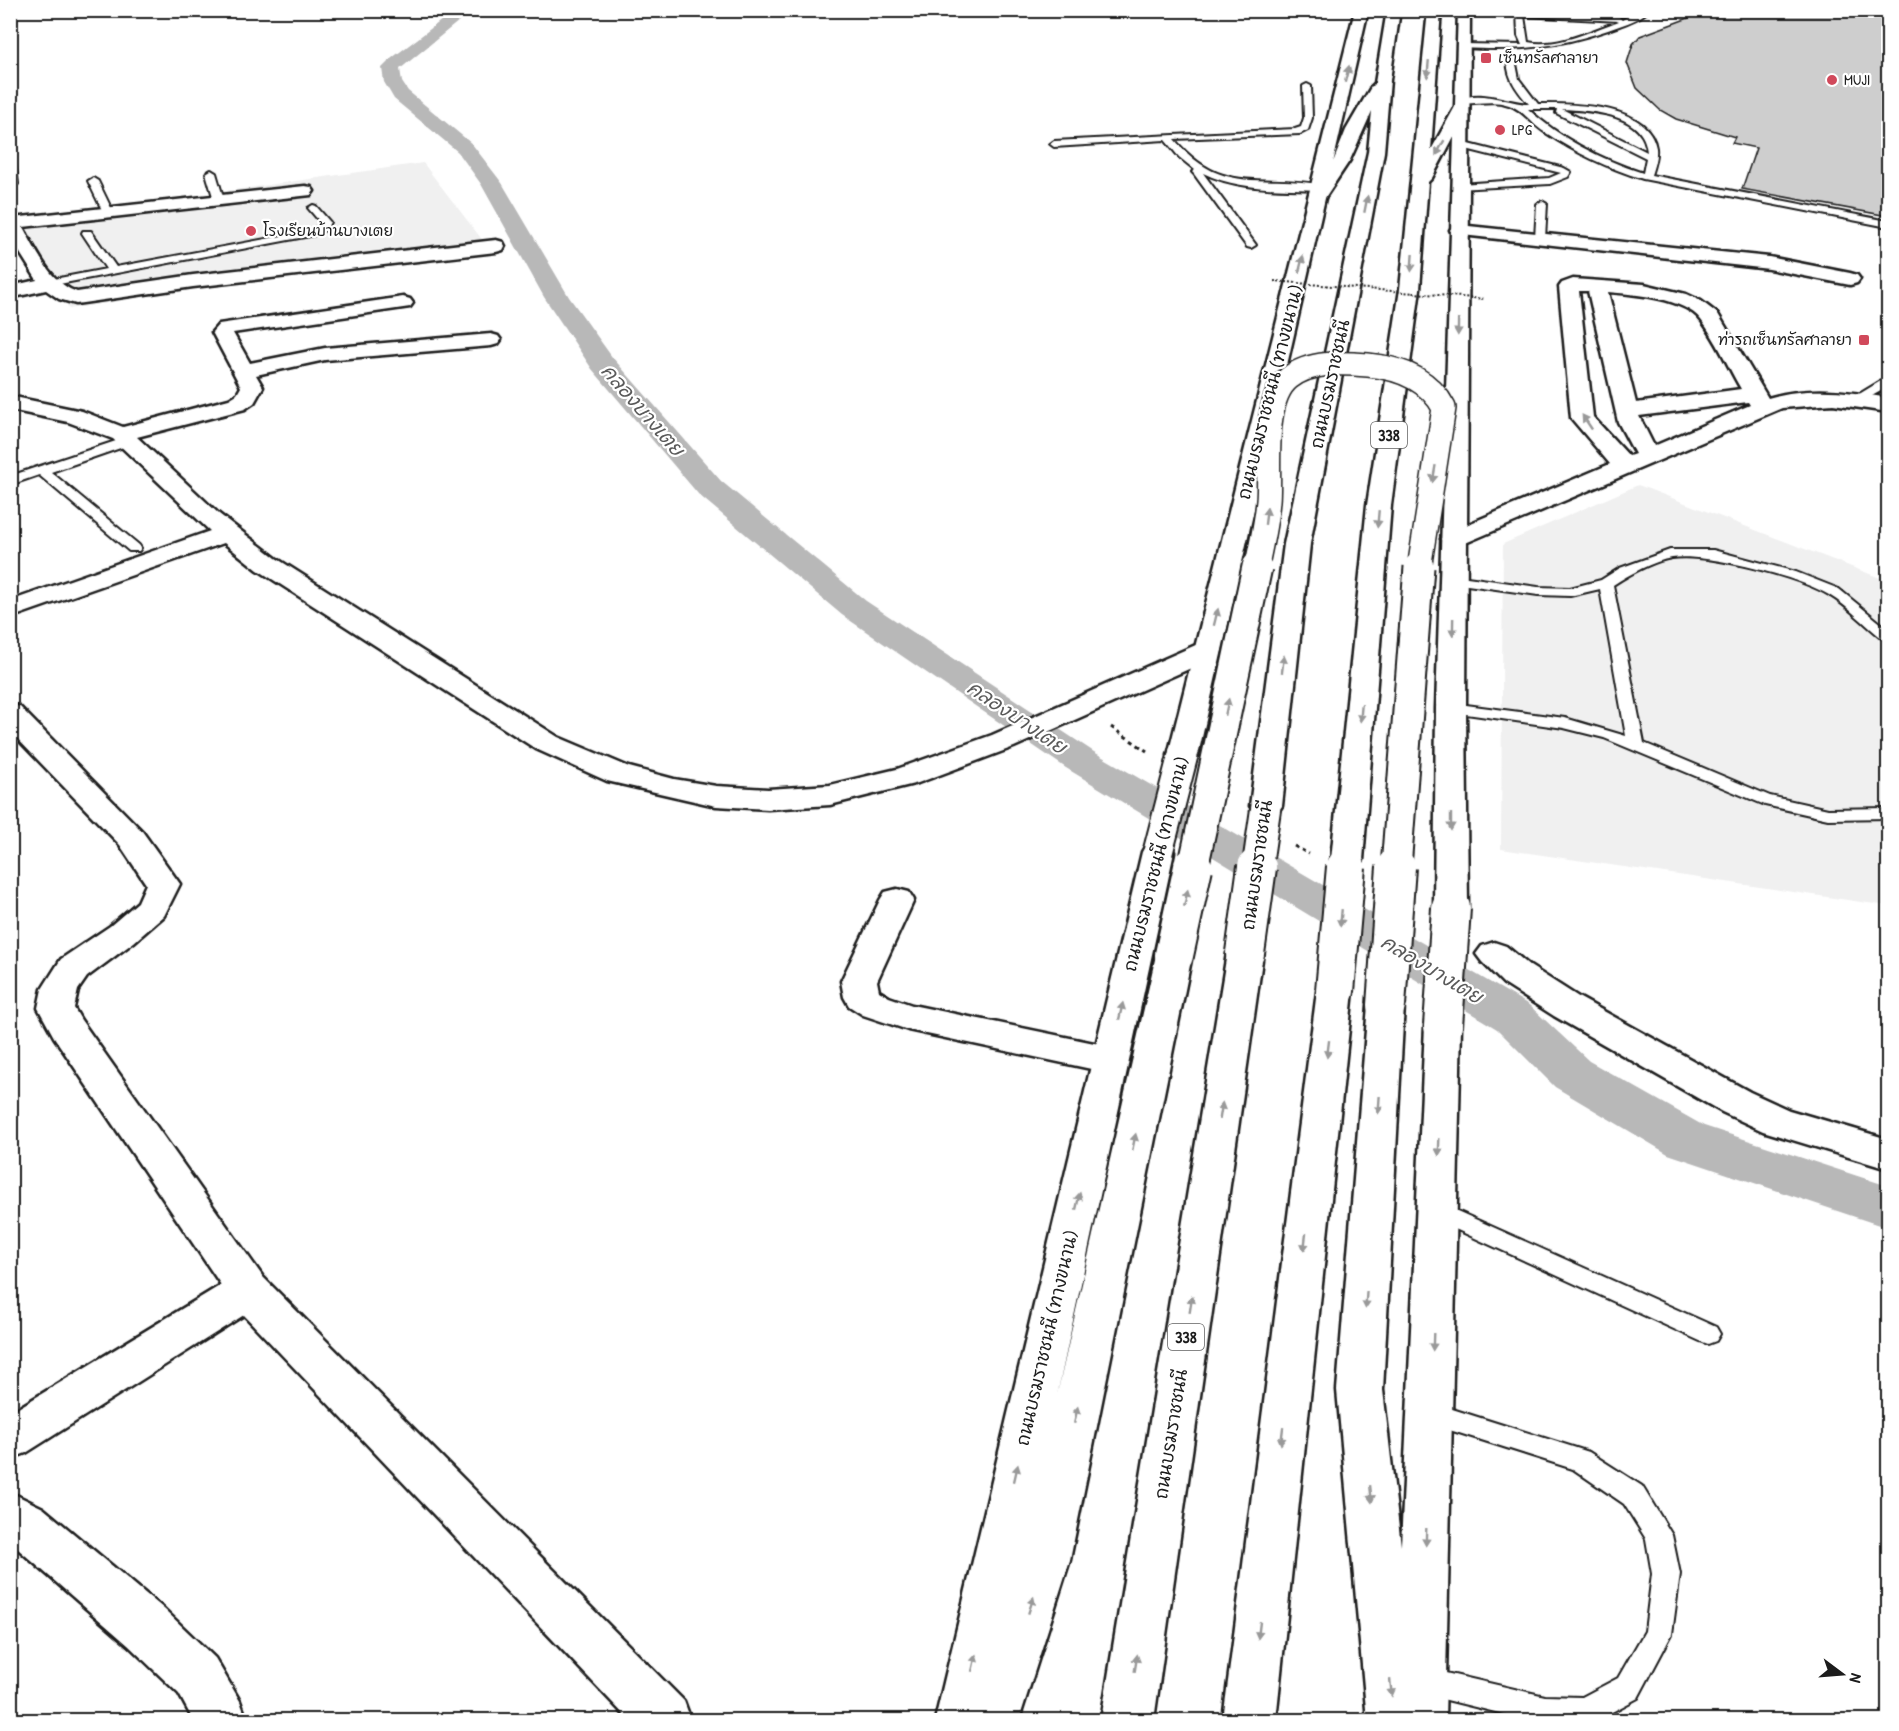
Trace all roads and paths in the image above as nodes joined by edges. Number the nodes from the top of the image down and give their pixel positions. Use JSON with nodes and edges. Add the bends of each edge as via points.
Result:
{"nodes":[{"id":1,"x":1362,"y":10,"type":"edge"},
{"id":2,"x":1394,"y":10,"type":"edge"},
{"id":3,"x":1435,"y":10,"type":"edge"},
{"id":4,"x":1464,"y":10,"type":"edge"},
{"id":5,"x":1642,"y":10,"type":"edge"},
{"id":6,"x":1520,"y":12,"type":"edge"},
{"id":7,"x":1632,"y":19,"type":"junction"},
{"id":8,"x":1521,"y":25,"type":"junction"},
{"id":9,"x":1532,"y":26,"type":"dead end"},
{"id":10,"x":1577,"y":28,"type":"dead end"},
{"id":11,"x":1600,"y":29,"type":"junction"},
{"id":12,"x":1522,"y":36,"type":"junction"},
{"id":13,"x":1533,"y":36,"type":"dead end"},
{"id":14,"x":1544,"y":36,"type":"dead end"},
{"id":15,"x":1577,"y":37,"type":"junction"},
{"id":16,"x":1463,"y":46,"type":"junction"},
{"id":17,"x":1531,"y":46,"type":"junction"},
{"id":18,"x":1511,"y":59,"type":"dead end"},
{"id":19,"x":1383,"y":80,"type":"junction"},
{"id":20,"x":1306,"y":86,"type":"dead end"},
{"id":21,"x":1461,"y":104,"type":"junction"},
{"id":22,"x":1520,"y":106,"type":"junction"},
{"id":23,"x":1535,"y":106,"type":"junction"},
{"id":24,"x":1550,"y":106,"type":"junction"},
{"id":25,"x":1167,"y":137,"type":"junction"},
{"id":26,"x":1054,"y":144,"type":"dead end"},
{"id":27,"x":1461,"y":145,"type":"junction"},
{"id":28,"x":1651,"y":157,"type":"junction"},
{"id":29,"x":1192,"y":165,"type":"junction"},
{"id":30,"x":11,"y":168,"type":"edge"},
{"id":31,"x":211,"y":173,"type":"dead end"},
{"id":32,"x":1646,"y":177,"type":"junction"},
{"id":33,"x":93,"y":181,"type":"dead end"},
{"id":34,"x":15,"y":182,"type":"dead end"},
{"id":35,"x":1460,"y":187,"type":"junction"},
{"id":36,"x":1418,"y":188,"type":"junction"},
{"id":37,"x":305,"y":191,"type":"dead end"},
{"id":38,"x":1319,"y":191,"type":"junction"},
{"id":39,"x":219,"y":200,"type":"junction"},
{"id":40,"x":1542,"y":204,"type":"dead end"},
{"id":41,"x":313,"y":208,"type":"dead end"},
{"id":42,"x":108,"y":212,"type":"junction"},
{"id":43,"x":13,"y":223,"type":"edge"},
{"id":44,"x":1888,"y":224,"type":"edge"},
{"id":45,"x":1459,"y":230,"type":"junction"},
{"id":46,"x":87,"y":233,"type":"dead end"},
{"id":47,"x":1540,"y":238,"type":"junction"},
{"id":48,"x":1251,"y":245,"type":"dead end"},
{"id":49,"x":496,"y":246,"type":"dead end"},
{"id":50,"x":118,"y":270,"type":"junction"},
{"id":51,"x":1850,"y":279,"type":"dead end"},
{"id":52,"x":1274,"y":281,"type":"dead end"},
{"id":53,"x":49,"y":283,"type":"junction"},
{"id":54,"x":130,"y":283,"type":"dead end"},
{"id":55,"x":1597,"y":288,"type":"junction"},
{"id":56,"x":10,"y":292,"type":"edge"},
{"id":57,"x":1485,"y":299,"type":"dead end"},
{"id":58,"x":403,"y":303,"type":"dead end"},
{"id":59,"x":491,"y":340,"type":"dead end"},
{"id":60,"x":1575,"y":347,"type":"junction"},
{"id":61,"x":1612,"y":351,"type":"junction"},
{"id":62,"x":243,"y":370,"type":"junction"},
{"id":63,"x":1888,"y":382,"type":"edge"},
{"id":64,"x":1857,"y":399,"type":"junction"},
{"id":65,"x":1759,"y":401,"type":"junction"},
{"id":66,"x":10,"y":403,"type":"edge"},
{"id":67,"x":1888,"y":405,"type":"edge"},
{"id":68,"x":1627,"y":411,"type":"junction"},
{"id":69,"x":124,"y":438,"type":"junction"},
{"id":70,"x":1648,"y":457,"type":"junction"},
{"id":71,"x":1625,"y":466,"type":"junction"},
{"id":72,"x":42,"y":471,"type":"junction"},
{"id":73,"x":12,"y":479,"type":"edge"},
{"id":74,"x":228,"y":533,"type":"junction"},
{"id":75,"x":1454,"y":539,"type":"junction"},
{"id":76,"x":134,"y":548,"type":"dead end"},
{"id":77,"x":1454,"y":579,"type":"junction"},
{"id":78,"x":1606,"y":583,"type":"junction"},
{"id":79,"x":10,"y":610,"type":"edge"},
{"id":80,"x":1888,"y":636,"type":"edge"},
{"id":81,"x":1208,"y":650,"type":"junction"},
{"id":82,"x":1451,"y":708,"type":"junction"},
{"id":83,"x":10,"y":713,"type":"edge"},
{"id":84,"x":1636,"y":747,"type":"junction"},
{"id":85,"x":1888,"y":813,"type":"edge"},
{"id":86,"x":897,"y":900,"type":"dead end"},
{"id":87,"x":1494,"y":954,"type":"dead end"},
{"id":88,"x":1110,"y":1059,"type":"junction"},
{"id":89,"x":1888,"y":1155,"type":"edge"},
{"id":90,"x":1437,"y":1211,"type":"junction"},
{"id":91,"x":248,"y":1290,"type":"junction"},
{"id":92,"x":1708,"y":1334,"type":"dead end"},
{"id":93,"x":1430,"y":1413,"type":"junction"},
{"id":94,"x":10,"y":1438,"type":"edge"},
{"id":95,"x":10,"y":1514,"type":"edge"},
{"id":96,"x":1420,"y":1701,"type":"edge"},
{"id":97,"x":221,"y":1720,"type":"edge"},
{"id":98,"x":665,"y":1720,"type":"edge"},
{"id":99,"x":961,"y":1720,"type":"edge"},
{"id":100,"x":993,"y":1720,"type":"edge"},
{"id":101,"x":1127,"y":1720,"type":"edge"},
{"id":102,"x":1249,"y":1720,"type":"edge"},
{"id":103,"x":1394,"y":1720,"type":"edge"}],
"edges":[{"from":38,"to":1,"type":"main road","name":"ถนนบรมราชชนนี (ทางขนาน)","one_way":true},
{"from":2,"to":19,"type":"main road","name":"ถนนบรมราชชนนี","number":"338"},
{"from":3,"to":36,"type":"main road","number":"338","one_way":true},
{"from":4,"to":16,"type":"main road"},
{"from":5,"to":7,"type":"lane"},
{"from":6,"to":7,"type":"lane"},
{"from":6,"to":8,"type":"lane"},
{"from":7,"to":11,"type":"lane"},
{"from":8,"to":9,"type":"lane"},
{"from":8,"to":12,"type":"lane"},
{"from":10,"to":11,"type":"lane"},
{"from":11,"to":15,"type":"lane"},
{"from":12,"to":13,"type":"lane"},
{"from":12,"to":17,"type":"lane","via":[[1525,44]]},
{"from":14,"to":15,"type":"lane"},
{"from":15,"to":17,"type":"lane"},
{"from":16,"to":17,"type":"lane"},
{"from":16,"to":21,"type":"main road"},
{"from":18,"to":23,"type":"lane","via":[[1510,71]]},
{"from":19,"to":38,"type":"main road","via":[[1354,130],[1342,160]]},
{"from":101,"to":19,"type":"main road","name":"ถนนบรมราชชนนี","number":"338","one_way":true,"bridge":true,"via":[[1245,953],[1297,544],[1376,152]]},
{"from":20,"to":25,"type":"lane","via":[[1308,118],[1305,128],[1297,132]]},
{"from":21,"to":22,"type":"lane","via":[[1486,98]]},
{"from":21,"to":27,"type":"main road"},
{"from":21,"to":36,"type":"main road","one_way":true},
{"from":22,"to":23,"type":"lane"},
{"from":22,"to":32,"type":"lane","via":[[1548,131]]},
{"from":23,"to":24,"type":"lane"},
{"from":24,"to":28,"type":"lane"},
{"from":24,"to":28,"type":"lane","via":[[1612,112],[1631,119],[1647,132]]},
{"from":25,"to":26,"type":"lane"},
{"from":25,"to":29,"type":"lane"},
{"from":27,"to":35,"type":"main road"},
{"from":27,"to":35,"type":"lane","via":[[1561,170],[1566,175],[1550,181]]},
{"from":28,"to":32,"type":"lane"},
{"from":29,"to":38,"type":"lane","via":[[1216,179]]},
{"from":29,"to":48,"type":"lane"},
{"from":30,"to":34,"type":"lane"},
{"from":31,"to":39,"type":"lane"},
{"from":32,"to":44,"type":"lane"},
{"from":33,"to":42,"type":"lane"},
{"from":35,"to":45,"type":"main road"},
{"from":36,"to":102,"type":"main road","number":"338","one_way":true,"bridge":true,"via":[[1410,289],[1379,505],[1335,991]]},
{"from":37,"to":39,"type":"main road"},
{"from":81,"to":38,"type":"main road","name":"ถนนบรมราชชนนี (ทางขนาน)","one_way":true},
{"from":39,"to":42,"type":"main road"},
{"from":40,"to":47,"type":"lane"},
{"from":41,"to":50,"type":"lane","via":[[325,222],[318,231]]},
{"from":42,"to":43,"type":"main road"},
{"from":43,"to":53,"type":"main road"},
{"from":45,"to":47,"type":"main road"},
{"from":45,"to":75,"type":"main road","one_way":true},
{"from":46,"to":50,"type":"lane"},
{"from":47,"to":51,"type":"main road","via":[[1768,263]]},
{"from":49,"to":53,"type":"main road","via":[[76,298],[66,296]]},
{"from":50,"to":53,"type":"lane"},
{"from":50,"to":54,"type":"lane"},
{"from":52,"to":57,"type":"path","bridge":true},
{"from":53,"to":56,"type":"main road"},
{"from":55,"to":60,"type":"main road","via":[[1569,287]]},
{"from":55,"to":61,"type":"main road"},
{"from":55,"to":65,"type":"main road","via":[[1654,292],[1699,307],[1708,314]]},
{"from":58,"to":62,"type":"main road","via":[[226,328],[222,332]]},
{"from":59,"to":62,"type":"main road","via":[[325,354]]},
{"from":60,"to":61,"type":"main road"},
{"from":71,"to":60,"type":"main road","one_way":true,"via":[[1582,418]]},
{"from":61,"to":68,"type":"main road"},
{"from":62,"to":69,"type":"main road","via":[[252,387],[237,404]]},
{"from":63,"to":64,"type":"lane"},
{"from":64,"to":65,"type":"main road","via":[[1814,396]]},
{"from":64,"to":67,"type":"main road"},
{"from":65,"to":68,"type":"main road"},
{"from":65,"to":70,"type":"main road"},
{"from":66,"to":69,"type":"main road","via":[[75,416]]},
{"from":68,"to":70,"type":"main road"},
{"from":69,"to":72,"type":"lane"},
{"from":69,"to":74,"type":"main road"},
{"from":70,"to":71,"type":"main road"},
{"from":71,"to":75,"type":"main road"},
{"from":72,"to":73,"type":"lane"},
{"from":72,"to":76,"type":"lane"},
{"from":74,"to":79,"type":"main road"},
{"from":74,"to":81,"type":"main road","via":[[267,564],[547,743],[618,774],[716,796],[768,799],[830,795],[907,776],[1003,741]]},
{"from":75,"to":77,"type":"main road"},
{"from":77,"to":78,"type":"lane","via":[[1538,591],[1570,591]]},
{"from":77,"to":82,"type":"main road","one_way":true},
{"from":78,"to":80,"type":"lane","via":[[1670,554],[1713,554],[1834,591]]},
{"from":78,"to":84,"type":"lane"},
{"from":88,"to":81,"type":"main road","name":"ถนนบรมราชชนนี (ทางขนาน)","one_way":true,"bridge":true},
{"from":82,"to":84,"type":"lane","via":[[1565,723],[1610,735]]},
{"from":82,"to":90,"type":"main road","one_way":true,"bridge":true,"via":[[1451,908]]},
{"from":83,"to":91,"type":"main road","via":[[131,838],[163,884],[152,908],[74,968],[60,990],[56,1008]]},
{"from":84,"to":85,"type":"lane","via":[[1765,800],[1828,814]]},
{"from":86,"to":88,"type":"main road","via":[[859,981],[862,997],[908,1017]]},
{"from":87,"to":89,"type":"main road","via":[[1517,975],[1567,1007],[1736,1102],[1777,1120]]},
{"from":99,"to":88,"type":"main road","name":"ถนนบรมราชชนนี (ทางขนาน)","one_way":true},
{"from":90,"to":92,"type":"lane"},
{"from":90,"to":93,"type":"main road","one_way":true},
{"from":91,"to":94,"type":"main road"},
{"from":91,"to":98,"type":"main road"},
{"from":93,"to":96,"type":"main road","one_way":true},
{"from":93,"to":96,"type":"lane","via":[[1580,1460],[1633,1496],[1659,1535],[1666,1574],[1658,1634],[1628,1688],[1584,1712]]},
{"from":95,"to":97,"type":"main road","via":[[146,1627],[197,1676]]},
{"from":100,"to":103,"type":"main road","one_way":true,"bridge":true,"via":[[1045,1560],[1264,532],[1278,390],[1311,367],[1344,364],[1379,366],[1409,375],[1428,385],[1444,408],[1420,553],[1360,1390]]}]}
